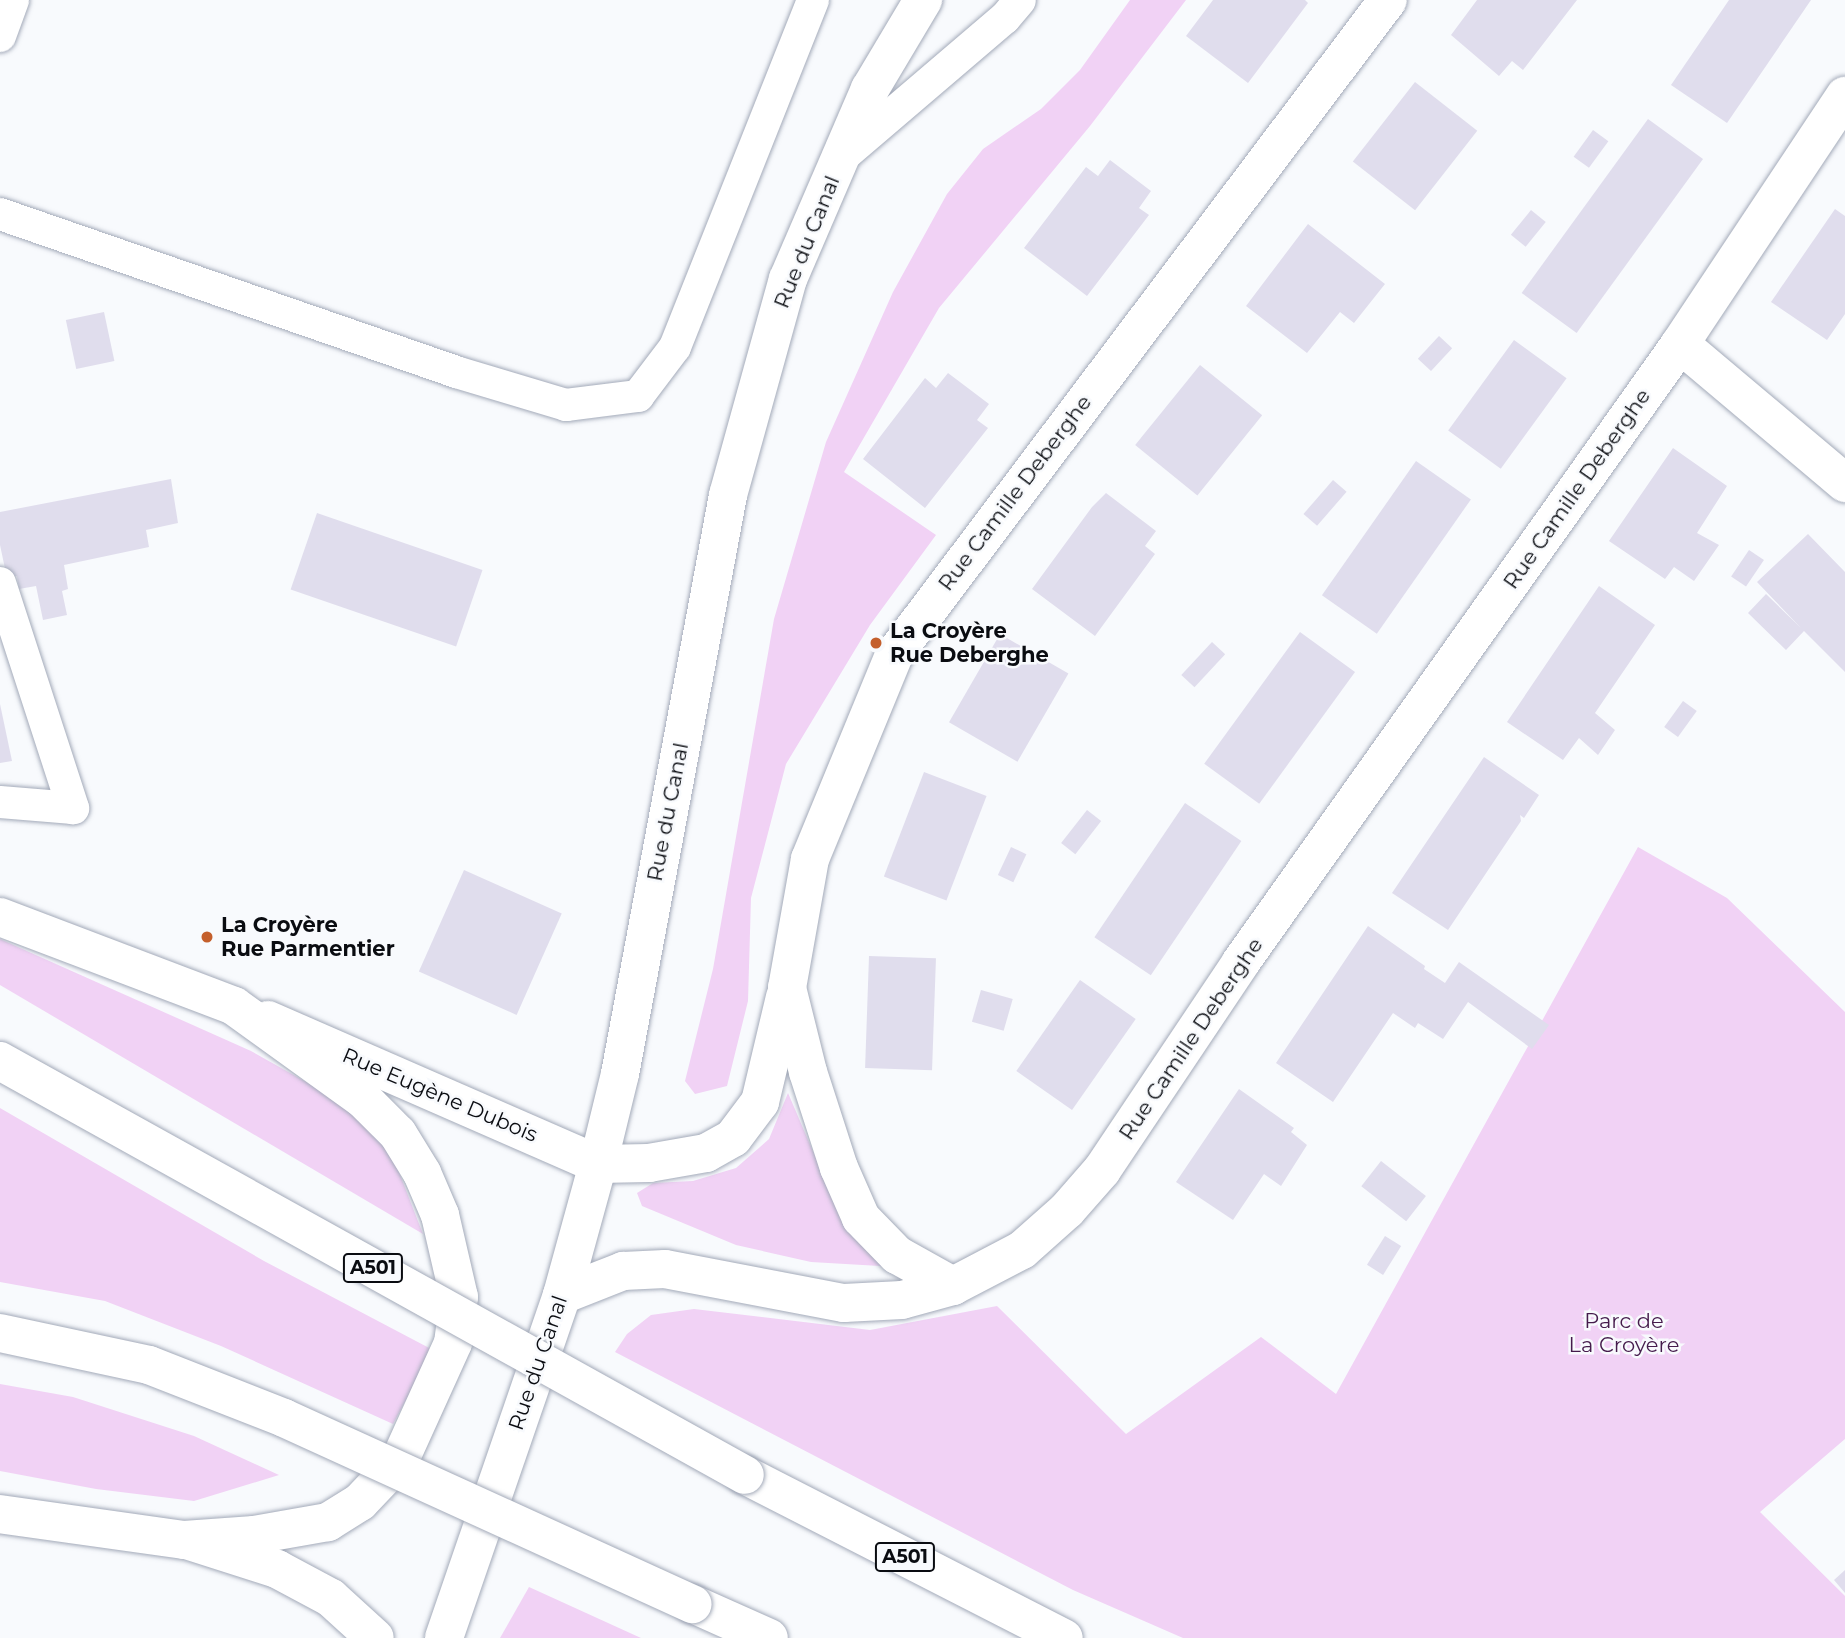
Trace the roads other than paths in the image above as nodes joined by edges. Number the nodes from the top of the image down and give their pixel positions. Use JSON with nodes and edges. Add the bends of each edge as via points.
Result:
{"nodes":[{"id":1,"x":13,"y":0,"type":"edge"},
{"id":2,"x":813,"y":0,"type":"edge"},
{"id":3,"x":923,"y":0,"type":"edge"},
{"id":4,"x":1020,"y":0,"type":"edge"},
{"id":5,"x":1388,"y":0,"type":"edge"},
{"id":6,"x":0,"y":36,"type":"edge"},
{"id":7,"x":1845,"y":96,"type":"edge"},
{"id":8,"x":841,"y":158,"type":"junction"},
{"id":9,"x":0,"y":214,"type":"edge"},
{"id":10,"x":1680,"y":344,"type":"junction"},
{"id":11,"x":1845,"y":483,"type":"edge"},
{"id":12,"x":0,"y":583,"type":"edge"},
{"id":13,"x":0,"y":802,"type":"edge"},
{"id":14,"x":0,"y":916,"type":"edge"},
{"id":15,"x":787,"y":988,"type":"junction"},
{"id":16,"x":234,"y":1006,"type":"junction"},
{"id":17,"x":0,"y":1061,"type":"edge"},
{"id":18,"x":598,"y":1164,"type":"junction"},
{"id":19,"x":953,"y":1286,"type":"junction"},
{"id":20,"x":562,"y":1295,"type":"junction"},
{"id":21,"x":0,"y":1333,"type":"edge"},
{"id":22,"x":0,"y":1514,"type":"edge"},
{"id":23,"x":184,"y":1540,"type":"junction"},
{"id":24,"x":375,"y":1638,"type":"edge"},
{"id":25,"x":444,"y":1638,"type":"edge"},
{"id":26,"x":769,"y":1638,"type":"edge"},
{"id":27,"x":1064,"y":1638,"type":"edge"}],
"edges":[{"from":1,"to":6,"type":"lane"},
{"from":2,"to":9,"type":"lane","via":[[675,347],[638,396],[566,405],[456,372]]},
{"from":3,"to":8,"type":"main road","name":"Rue du Canal","via":[[870,89]]},
{"from":4,"to":8,"type":"lane","via":[[1005,18]]},
{"from":5,"to":15,"type":"main road","name":"Rue Camille Deberghe","via":[[894,655],[810,859]]},
{"from":7,"to":10,"type":"main road","name":"Rue Camille Deberghe"},
{"from":8,"to":18,"type":"main road","name":"Rue du Canal","via":[[788,279],[727,495],[620,1074]]},
{"from":10,"to":11,"type":"main road"},
{"from":10,"to":19,"type":"main road","name":"Rue Camille Deberghe","via":[[1241,962],[1102,1170],[1068,1210],[1022,1250]]},
{"from":12,"to":13,"type":"lane","via":[[73,808]]},
{"from":14,"to":16,"type":"main road","name":"Rue Eugène Dubois"},
{"from":15,"to":18,"type":"main road","name":"Rue Eugène Dubois","via":[[761,1102],[733,1138],[706,1153],[649,1163]]},
{"from":15,"to":19,"type":"main road","name":"Rue Camille Deberghe","via":[[811,1084],[861,1218],[897,1255]]},
{"from":16,"to":18,"type":"main road","name":"Rue Eugène Dubois"},
{"from":16,"to":23,"type":"main road","via":[[363,1099],[398,1134],[440,1215],[459,1297],[453,1343],[400,1460],[360,1502],[328,1522],[254,1535]]},
{"from":17,"to":27,"type":"main road","number":"A501","bridge":true,"via":[[746,1475]]},
{"from":18,"to":20,"type":"main road","name":"Rue du Canal"},
{"from":19,"to":20,"type":"main road","name":"Rue Camille Deberghe","via":[[902,1300],[844,1303],[665,1269],[623,1272]]},
{"from":20,"to":25,"type":"main road","name":"Rue du Canal"},
{"from":21,"to":26,"type":"main road","bridge":true,"via":[[149,1365],[284,1418]]},
{"from":22,"to":23,"type":"main road"},
{"from":23,"to":24,"type":"main road","via":[[277,1569],[331,1598]]}]}
